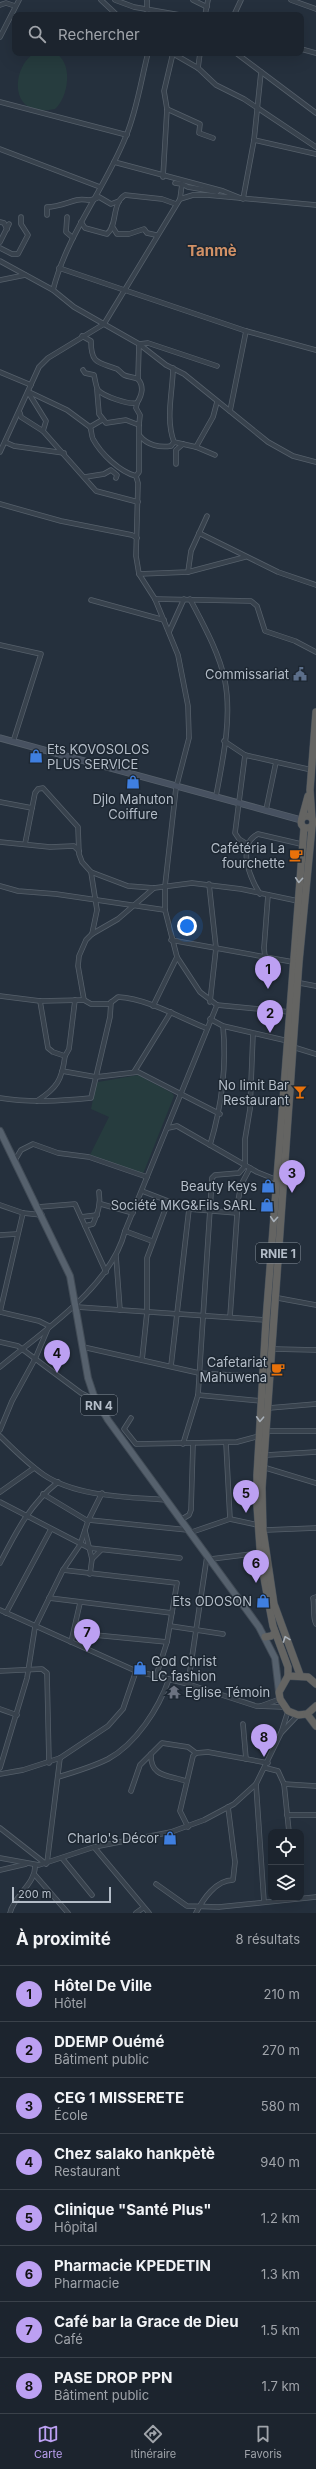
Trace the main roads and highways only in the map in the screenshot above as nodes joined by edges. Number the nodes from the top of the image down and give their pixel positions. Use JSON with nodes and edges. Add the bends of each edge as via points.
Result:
{"nodes":[{"id":1,"x":316,"y":712,"type":"edge"},
{"id":2,"x":0,"y":738,"type":"edge"},
{"id":3,"x":313,"y":780,"type":"edge"},
{"id":4,"x":310,"y":790,"type":"junction"},
{"id":5,"x":302,"y":819,"type":"junction"},
{"id":6,"x":314,"y":824,"type":"edge"},
{"id":7,"x":304,"y":828,"type":"junction"},
{"id":8,"x":294,"y":991,"type":"junction"},
{"id":9,"x":0,"y":1131,"type":"edge"},
{"id":10,"x":275,"y":1633,"type":"junction"},
{"id":11,"x":265,"y":1637,"type":"junction"},
{"id":12,"x":276,"y":1667,"type":"junction"},
{"id":13,"x":300,"y":1675,"type":"junction"},
{"id":14,"x":287,"y":1677,"type":"junction"},
{"id":15,"x":316,"y":1684,"type":"edge"},
{"id":16,"x":280,"y":1695,"type":"junction"},
{"id":17,"x":316,"y":1707,"type":"edge"},
{"id":18,"x":307,"y":1714,"type":"junction"},
{"id":19,"x":316,"y":1726,"type":"edge"}],
"edges":[{"from":1,"to":3,"type":"highway","number":"RNIE 1"},
{"from":2,"to":5,"type":"main road","via":[[176,788]]},
{"from":3,"to":4,"type":"highway","number":"RNIE 1"},
{"from":4,"to":5,"type":"highway","number":"RNIE 1"},
{"from":4,"to":6,"type":"highway","number":"RNIE 1"},
{"from":5,"to":6,"type":"highway","via":[[307,816]]},
{"from":5,"to":7,"type":"highway"},
{"from":6,"to":7,"type":"highway"},
{"from":6,"to":8,"type":"highway","number":"RNIE 1"},
{"from":7,"to":8,"type":"highway","number":"RNIE 1","one_way":true,"via":[[293,962]]},
{"from":8,"to":10,"type":"highway","number":"RNIE 1","one_way":true,"via":[[290,1012],[259,1436],[260,1553]]},
{"from":13,"to":8,"type":"highway","number":"RNIE 1","one_way":true,"via":[[274,1604],[265,1544],[262,1488],[294,1048]]},
{"from":9,"to":11,"type":"main road","number":"RN 4","via":[[70,1276],[94,1396],[108,1420],[191,1531]]},
{"from":10,"to":11,"type":"highway"},
{"from":10,"to":14,"type":"highway","number":"RNIE 1","via":[[286,1659]]},
{"from":11,"to":12,"type":"main road","number":"RN 4"},
{"from":12,"to":14,"type":"main road","number":"RN 4","via":[[279,1675]]},
{"from":12,"to":16,"type":"main road","number":"RN 4"},
{"from":13,"to":14,"type":"highway"},
{"from":13,"to":15,"type":"highway","via":[[308,1677]]},
{"from":14,"to":16,"type":"highway"},
{"from":16,"to":18,"type":"highway","via":[[285,1709],[298,1715]]},
{"from":17,"to":18,"type":"highway"},
{"from":18,"to":19,"type":"highway"}]}
